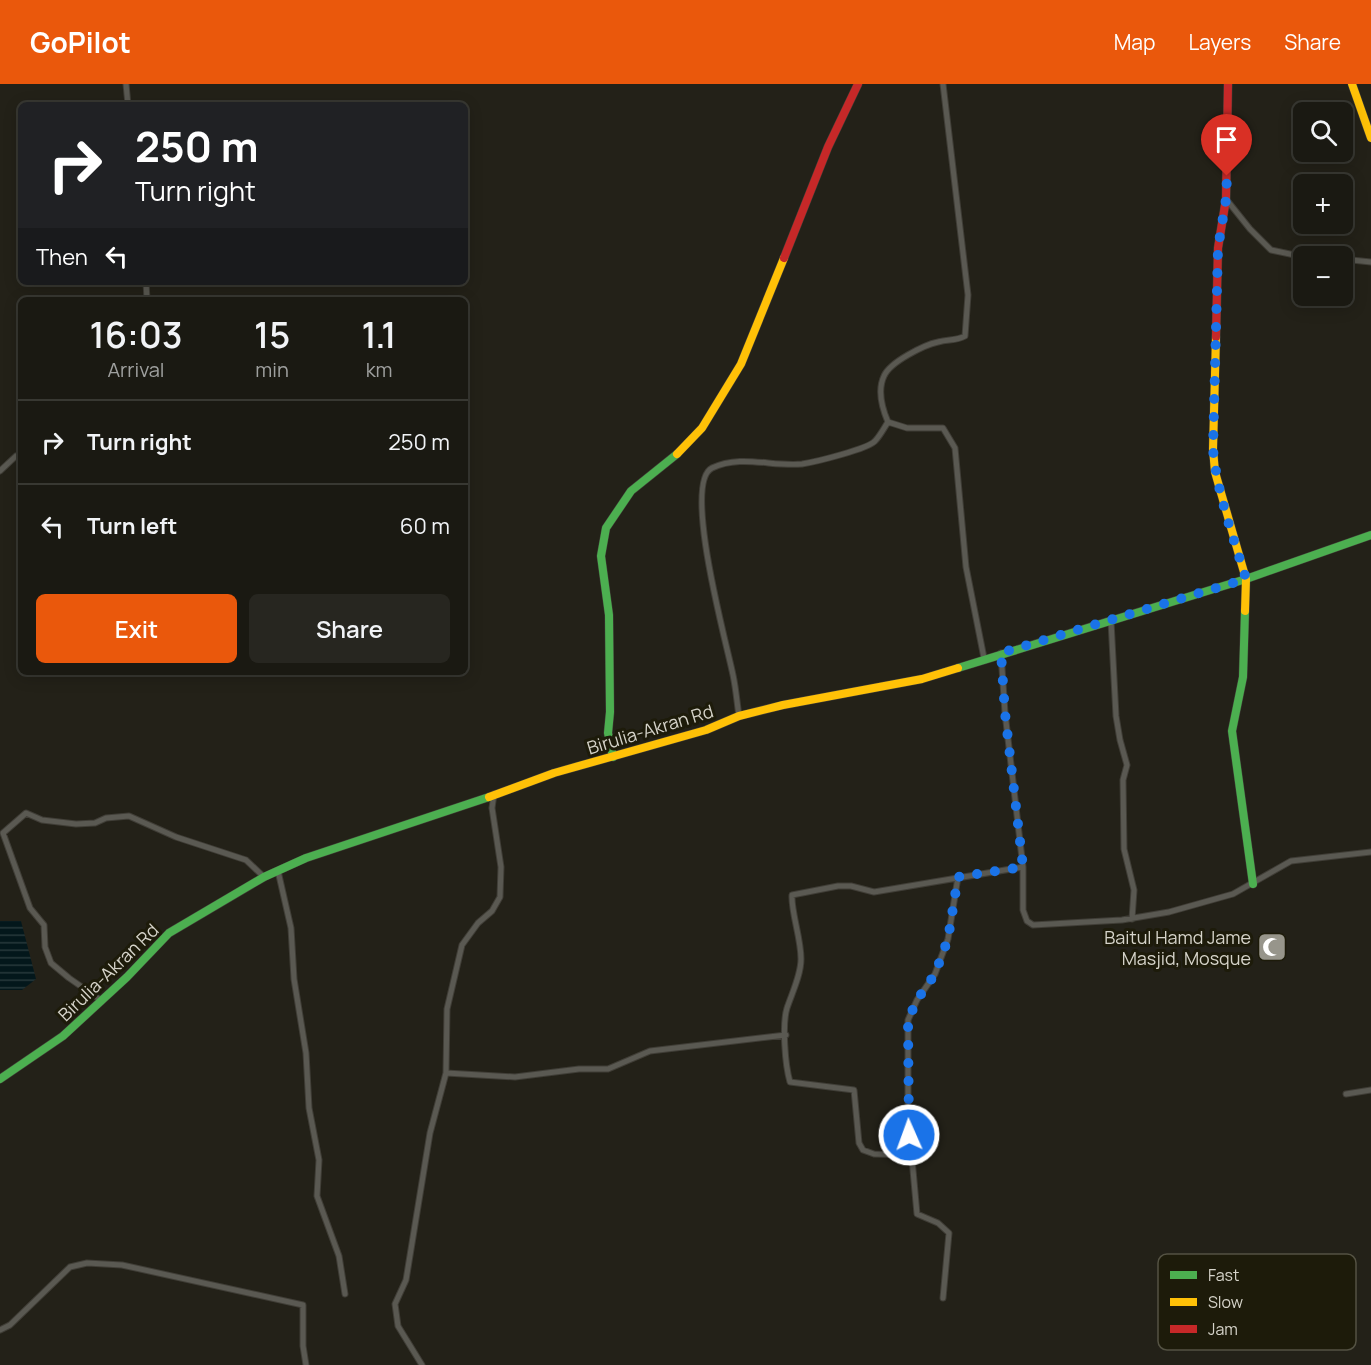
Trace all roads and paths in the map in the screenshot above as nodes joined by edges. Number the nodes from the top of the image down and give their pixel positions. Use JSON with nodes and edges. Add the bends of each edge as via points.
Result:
{"nodes":[{"id":1,"x":126,"y":84,"type":"edge"},
{"id":2,"x":858,"y":84,"type":"edge"},
{"id":3,"x":943,"y":84,"type":"edge"},
{"id":4,"x":1228,"y":84,"type":"edge"},
{"id":5,"x":1352,"y":84,"type":"edge"},
{"id":6,"x":128,"y":102,"type":"edge"},
{"id":7,"x":1371,"y":138,"type":"edge"},
{"id":8,"x":1226,"y":199,"type":"junction"},
{"id":9,"x":1293,"y":255,"type":"edge"},
{"id":10,"x":1353,"y":260,"type":"edge"},
{"id":11,"x":1371,"y":262,"type":"edge"},
{"id":12,"x":888,"y":422,"type":"junction"},
{"id":13,"x":18,"y":456,"type":"edge"},
{"id":14,"x":0,"y":471,"type":"edge"},
{"id":15,"x":1371,"y":535,"type":"edge"},
{"id":16,"x":1246,"y":579,"type":"junction"},
{"id":17,"x":1111,"y":621,"type":"junction"},
{"id":18,"x":1001,"y":653,"type":"junction"},
{"id":19,"x":984,"y":658,"type":"junction"},
{"id":20,"x":739,"y":716,"type":"junction"},
{"id":21,"x":613,"y":757,"type":"junction"},
{"id":22,"x":494,"y":794,"type":"junction"},
{"id":23,"x":1371,"y":852,"type":"edge"},
{"id":24,"x":1023,"y":867,"type":"junction"},
{"id":25,"x":278,"y":871,"type":"junction"},
{"id":26,"x":264,"y":877,"type":"junction"},
{"id":27,"x":958,"y":877,"type":"junction"},
{"id":28,"x":1253,"y":884,"type":"junction"},
{"id":29,"x":1132,"y":919,"type":"junction"},
{"id":30,"x":102,"y":1001,"type":"junction"},
{"id":31,"x":786,"y":1035,"type":"junction"},
{"id":32,"x":446,"y":1073,"type":"junction"},
{"id":33,"x":0,"y":1079,"type":"edge"},
{"id":34,"x":1371,"y":1090,"type":"edge"},
{"id":35,"x":1346,"y":1094,"type":"dead end"},
{"id":36,"x":910,"y":1155,"type":"junction"},
{"id":37,"x":345,"y":1294,"type":"dead end"},
{"id":38,"x":943,"y":1298,"type":"dead end"},
{"id":39,"x":0,"y":1330,"type":"edge"},
{"id":40,"x":306,"y":1365,"type":"edge"},
{"id":41,"x":422,"y":1365,"type":"edge"}],
"edges":[{"from":1,"to":6,"type":"street"},
{"from":2,"to":21,"type":"street","via":[[828,147],[741,364],[702,428],[674,457],[631,491],[606,528],[601,556],[609,615],[608,733]]},
{"from":3,"to":12,"type":"street","via":[[968,295],[965,336],[913,352],[884,375],[881,406]]},
{"from":4,"to":8,"type":"street"},
{"from":5,"to":7,"type":"street"},
{"from":8,"to":9,"type":"street","via":[[1271,250]]},
{"from":8,"to":16,"type":"street","via":[[1218,248],[1213,449],[1217,479]]},
{"from":10,"to":11,"type":"street"},
{"from":12,"to":19,"type":"street","via":[[907,428],[943,428],[954,448],[966,567]]},
{"from":12,"to":20,"type":"street","via":[[874,442],[839,455],[801,464],[743,460],[710,469],[704,477],[701,492],[710,575]]},
{"from":13,"to":14,"type":"street"},
{"from":15,"to":16,"type":"street","name":"Birulia-Akran Rd"},
{"from":16,"to":17,"type":"street","name":"Birulia-Akran Rd"},
{"from":16,"to":28,"type":"street","via":[[1243,677],[1232,731]]},
{"from":17,"to":18,"type":"street","name":"Birulia-Akran Rd"},
{"from":17,"to":29,"type":"street","via":[[1116,716],[1127,765],[1123,780],[1124,849],[1134,890]]},
{"from":18,"to":19,"type":"street","name":"Birulia-Akran Rd"},
{"from":18,"to":24,"type":"street"},
{"from":19,"to":20,"type":"street","name":"Birulia-Akran Rd","via":[[922,679]]},
{"from":20,"to":21,"type":"street","name":"Birulia-Akran Rd","via":[[706,730]]},
{"from":21,"to":22,"type":"street","name":"Birulia-Akran Rd"},
{"from":22,"to":25,"type":"street","name":"Birulia-Akran Rd"},
{"from":22,"to":32,"type":"street","via":[[500,897],[462,945],[447,1009]]},
{"from":23,"to":28,"type":"street","via":[[1291,861]]},
{"from":24,"to":27,"type":"street"},
{"from":24,"to":29,"type":"street","via":[[1023,910],[1033,925]]},
{"from":25,"to":26,"type":"street","name":"Birulia-Akran Rd"},
{"from":25,"to":37,"type":"street","via":[[291,928],[309,1108],[319,1160],[317,1196],[339,1256]]},
{"from":26,"to":30,"type":"street","name":"Birulia-Akran Rd","via":[[169,933]]},
{"from":26,"to":30,"type":"street","via":[[246,860],[176,837],[129,816],[76,824],[42,820],[26,813],[3,833],[30,908],[44,925],[45,947],[51,963]]},
{"from":27,"to":31,"type":"street","via":[[874,892],[838,886],[792,895],[802,962],[786,1011]]},
{"from":27,"to":36,"type":"street","via":[[948,939],[935,974],[908,1020]]},
{"from":28,"to":29,"type":"street","via":[[1213,901]]},
{"from":30,"to":33,"type":"street","name":"Birulia-Akran Rd","via":[[63,1036]]},
{"from":31,"to":32,"type":"street","via":[[650,1051],[608,1069],[515,1077]]},
{"from":31,"to":36,"type":"street","via":[[790,1082],[854,1090],[863,1150]]},
{"from":32,"to":41,"type":"street","via":[[430,1133],[406,1280],[395,1304],[398,1326]]},
{"from":34,"to":35,"type":"street"},
{"from":36,"to":38,"type":"street","via":[[917,1214],[949,1233]]},
{"from":39,"to":40,"type":"street","via":[[70,1268],[87,1263],[122,1265],[303,1305]]}]}
